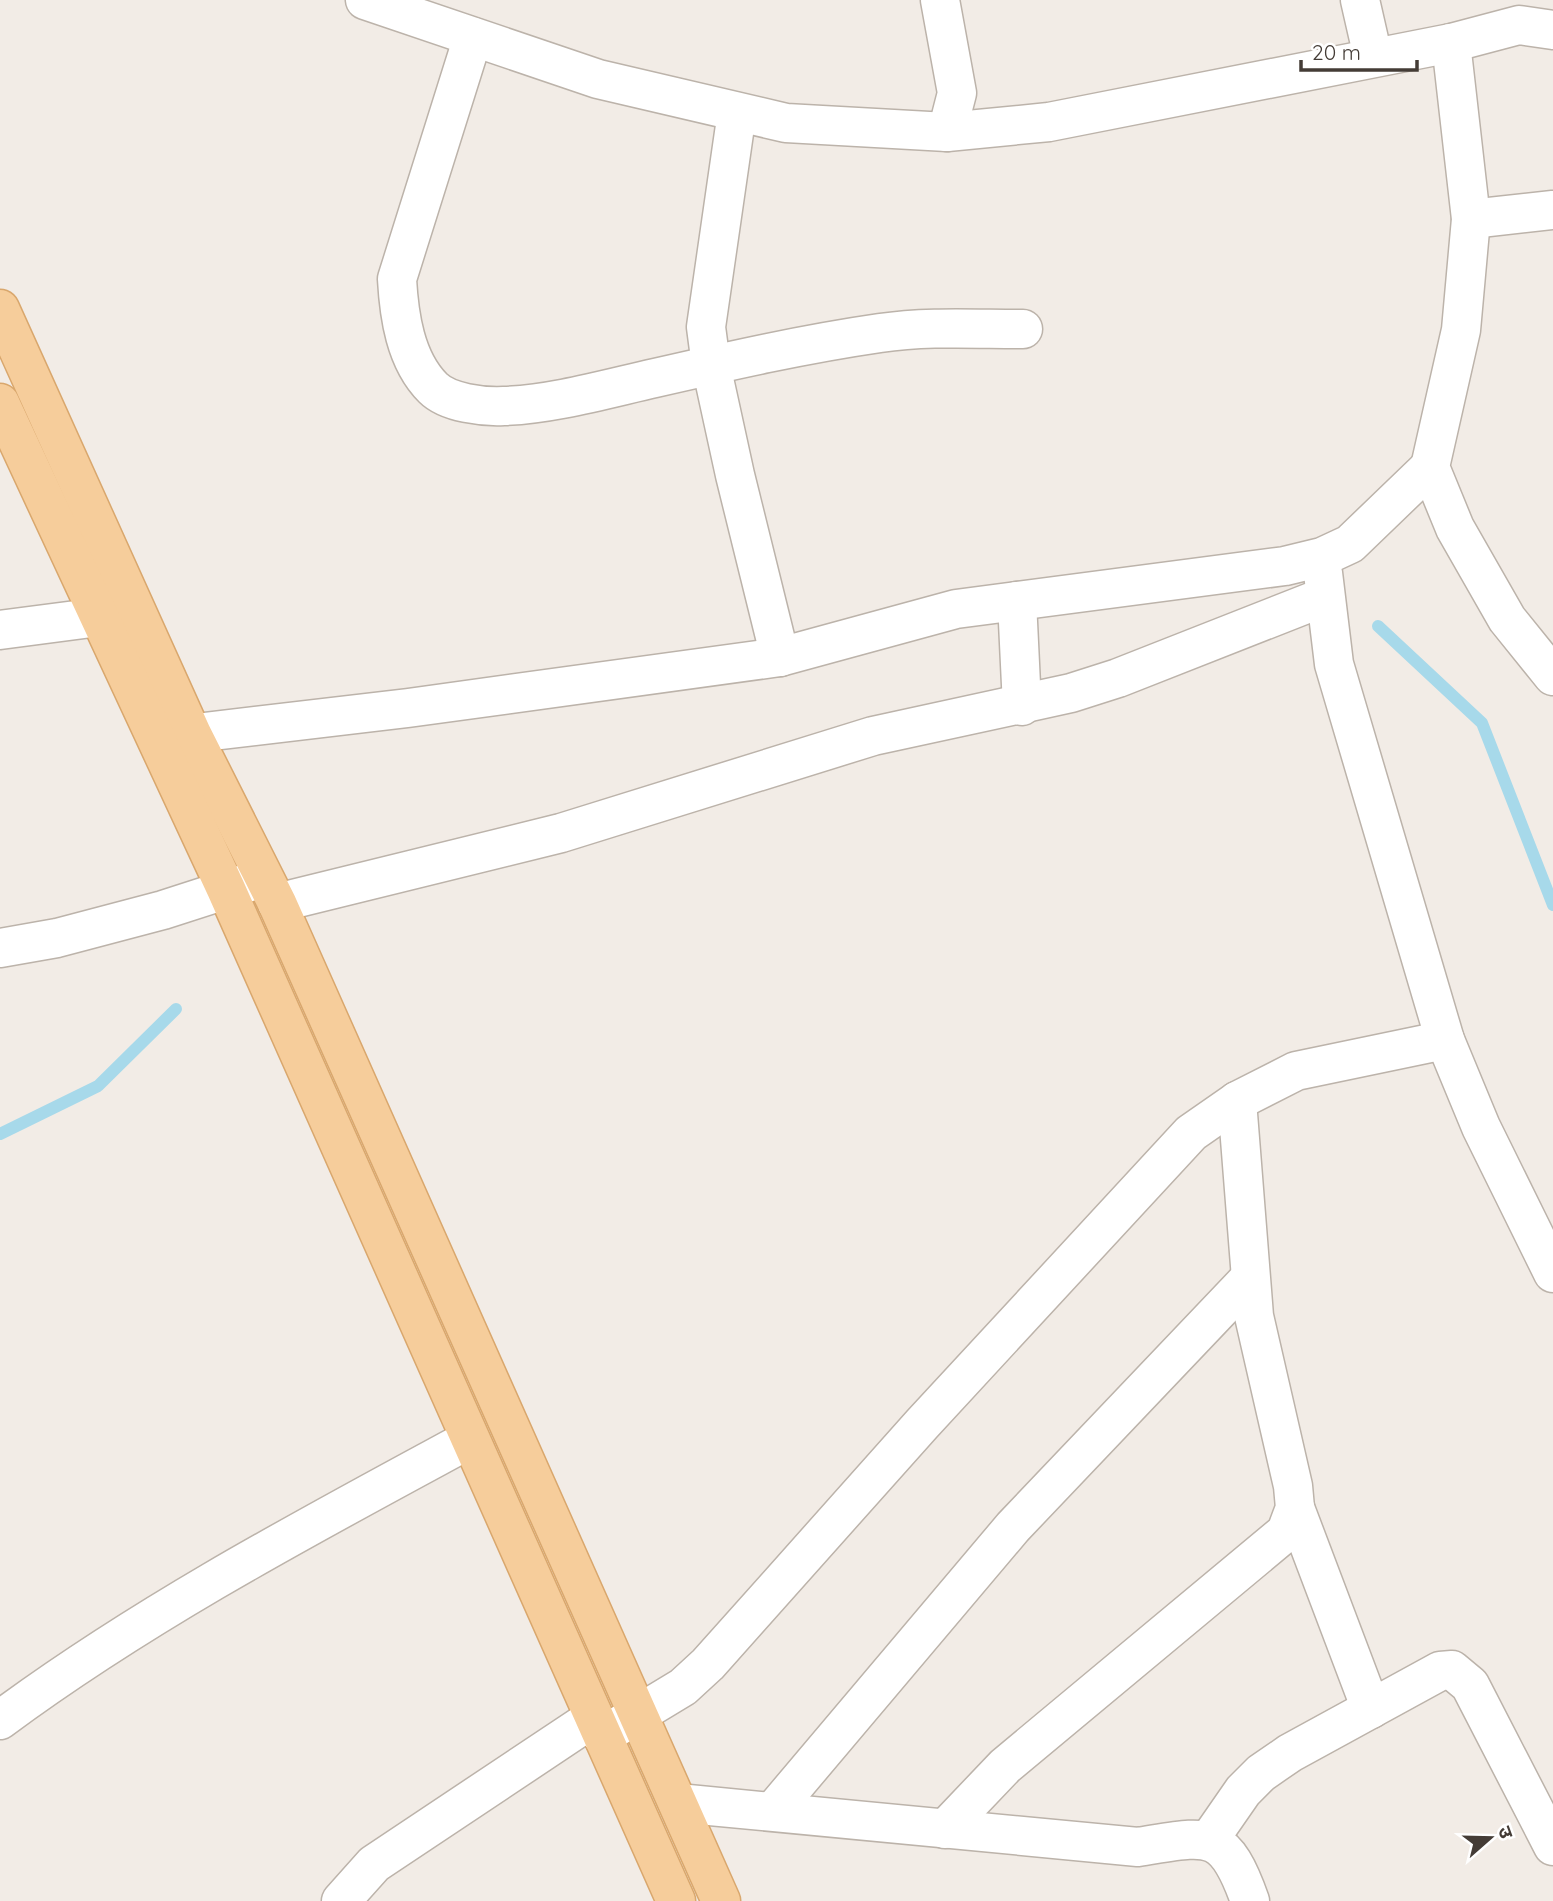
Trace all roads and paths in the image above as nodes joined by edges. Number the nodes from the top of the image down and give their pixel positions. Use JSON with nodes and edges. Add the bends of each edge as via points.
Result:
{"nodes":[{"id":1,"x":365,"y":0,"type":"edge"},
{"id":2,"x":940,"y":0,"type":"edge"},
{"id":3,"x":1360,"y":0,"type":"edge"},
{"id":4,"x":1550,"y":0,"type":"edge"},
{"id":5,"x":1536,"y":28,"type":"edge"},
{"id":6,"x":473,"y":37,"type":"junction"},
{"id":7,"x":1451,"y":43,"type":"junction"},
{"id":8,"x":1373,"y":57,"type":"junction"},
{"id":9,"x":737,"y":112,"type":"junction"},
{"id":10,"x":947,"y":132,"type":"junction"},
{"id":11,"x":1553,"y":210,"type":"edge"},
{"id":12,"x":1471,"y":219,"type":"junction"},
{"id":13,"x":0,"y":309,"type":"edge"},
{"id":14,"x":1023,"y":329,"type":"dead end"},
{"id":15,"x":711,"y":365,"type":"junction"},
{"id":16,"x":0,"y":403,"type":"edge"},
{"id":17,"x":1430,"y":467,"type":"junction"},
{"id":18,"x":1322,"y":557,"type":"junction"},
{"id":19,"x":1324,"y":597,"type":"junction"},
{"id":20,"x":1017,"y":601,"type":"junction"},
{"id":21,"x":99,"y":617,"type":"junction"},
{"id":22,"x":0,"y":630,"type":"edge"},
{"id":23,"x":780,"y":657,"type":"junction"},
{"id":24,"x":1553,"y":676,"type":"edge"},
{"id":25,"x":1022,"y":706,"type":"junction"},
{"id":26,"x":174,"y":736,"type":"junction"},
{"id":27,"x":226,"y":889,"type":"junction"},
{"id":28,"x":271,"y":890,"type":"junction"},
{"id":29,"x":0,"y":948,"type":"edge"},
{"id":30,"x":1445,"y":1040,"type":"junction"},
{"id":31,"x":1237,"y":1101,"type":"junction"},
{"id":32,"x":1553,"y":1273,"type":"edge"},
{"id":33,"x":1249,"y":1279,"type":"junction"},
{"id":34,"x":468,"y":1440,"type":"junction"},
{"id":35,"x":1295,"y":1508,"type":"junction"},
{"id":36,"x":1371,"y":1709,"type":"junction"},
{"id":37,"x":640,"y":1714,"type":"junction"},
{"id":38,"x":0,"y":1720,"type":"edge"},
{"id":39,"x":598,"y":1727,"type":"junction"},
{"id":40,"x":678,"y":1802,"type":"junction"},
{"id":41,"x":774,"y":1810,"type":"junction"},
{"id":42,"x":945,"y":1829,"type":"junction"},
{"id":43,"x":1209,"y":1840,"type":"junction"},
{"id":44,"x":1553,"y":1846,"type":"edge"},
{"id":45,"x":341,"y":1901,"type":"edge"},
{"id":46,"x":676,"y":1901,"type":"edge"},
{"id":47,"x":721,"y":1901,"type":"edge"},
{"id":48,"x":1251,"y":1901,"type":"edge"}],
"edges":[{"from":1,"to":6,"type":"street"},
{"from":2,"to":10,"type":"street","via":[[957,93]]},
{"from":3,"to":8,"type":"street"},
{"from":4,"to":5,"type":"street"},
{"from":5,"to":7,"type":"street"},
{"from":6,"to":9,"type":"street","via":[[598,79]]},
{"from":6,"to":15,"type":"street","via":[[397,279],[399,313],[411,353],[433,388],[463,402],[503,406],[581,395]]},
{"from":7,"to":8,"type":"street"},
{"from":7,"to":12,"type":"street"},
{"from":8,"to":10,"type":"street","via":[[1049,122]]},
{"from":9,"to":10,"type":"street","via":[[786,123]]},
{"from":9,"to":15,"type":"street","via":[[706,327]]},
{"from":11,"to":12,"type":"street"},
{"from":12,"to":17,"type":"street","via":[[1461,330]]},
{"from":13,"to":26,"type":"main road"},
{"from":14,"to":15,"type":"street","via":[[914,329]]},
{"from":15,"to":23,"type":"street"},
{"from":16,"to":21,"type":"main road"},
{"from":17,"to":18,"type":"street","via":[[1350,544]]},
{"from":17,"to":24,"type":"street","via":[[1455,528],[1507,619]]},
{"from":18,"to":19,"type":"street"},
{"from":18,"to":20,"type":"street","via":[[1285,566]]},
{"from":19,"to":25,"type":"street","via":[[1118,678]]},
{"from":19,"to":30,"type":"street","via":[[1334,664],[1351,730]]},
{"from":20,"to":23,"type":"street","via":[[956,609]]},
{"from":20,"to":25,"type":"street"},
{"from":21,"to":22,"type":"street"},
{"from":21,"to":26,"type":"main road"},
{"from":23,"to":26,"type":"street"},
{"from":25,"to":28,"type":"street","via":[[873,736],[561,833]]},
{"from":26,"to":27,"type":"main road"},
{"from":26,"to":28,"type":"main road"},
{"from":27,"to":28,"type":"street"},
{"from":27,"to":29,"type":"street","via":[[57,938]]},
{"from":27,"to":34,"type":"main road"},
{"from":28,"to":37,"type":"main road"},
{"from":30,"to":31,"type":"street","via":[[1296,1071]]},
{"from":30,"to":32,"type":"street","via":[[1481,1127]]},
{"from":31,"to":33,"type":"street"},
{"from":31,"to":37,"type":"street","via":[[1191,1133],[708,1664]]},
{"from":33,"to":35,"type":"street"},
{"from":33,"to":41,"type":"street","via":[[1013,1527]]},
{"from":34,"to":38,"type":"street","via":[[258,1556],[59,1676]]},
{"from":34,"to":39,"type":"main road"},
{"from":35,"to":36,"type":"street"},
{"from":35,"to":42,"type":"street","via":[[1286,1532],[1005,1766]]},
{"from":36,"to":43,"type":"street","via":[[1261,1773]]},
{"from":36,"to":44,"type":"street","via":[[1440,1671],[1452,1670],[1462,1676]]},
{"from":37,"to":39,"type":"street"},
{"from":37,"to":40,"type":"main road"},
{"from":39,"to":45,"type":"street","via":[[374,1864]]},
{"from":39,"to":46,"type":"main road"},
{"from":40,"to":41,"type":"street"},
{"from":40,"to":47,"type":"main road"},
{"from":41,"to":42,"type":"street"},
{"from":42,"to":43,"type":"street","via":[[1138,1847]]},
{"from":43,"to":48,"type":"street","via":[[1228,1851]]}]}
